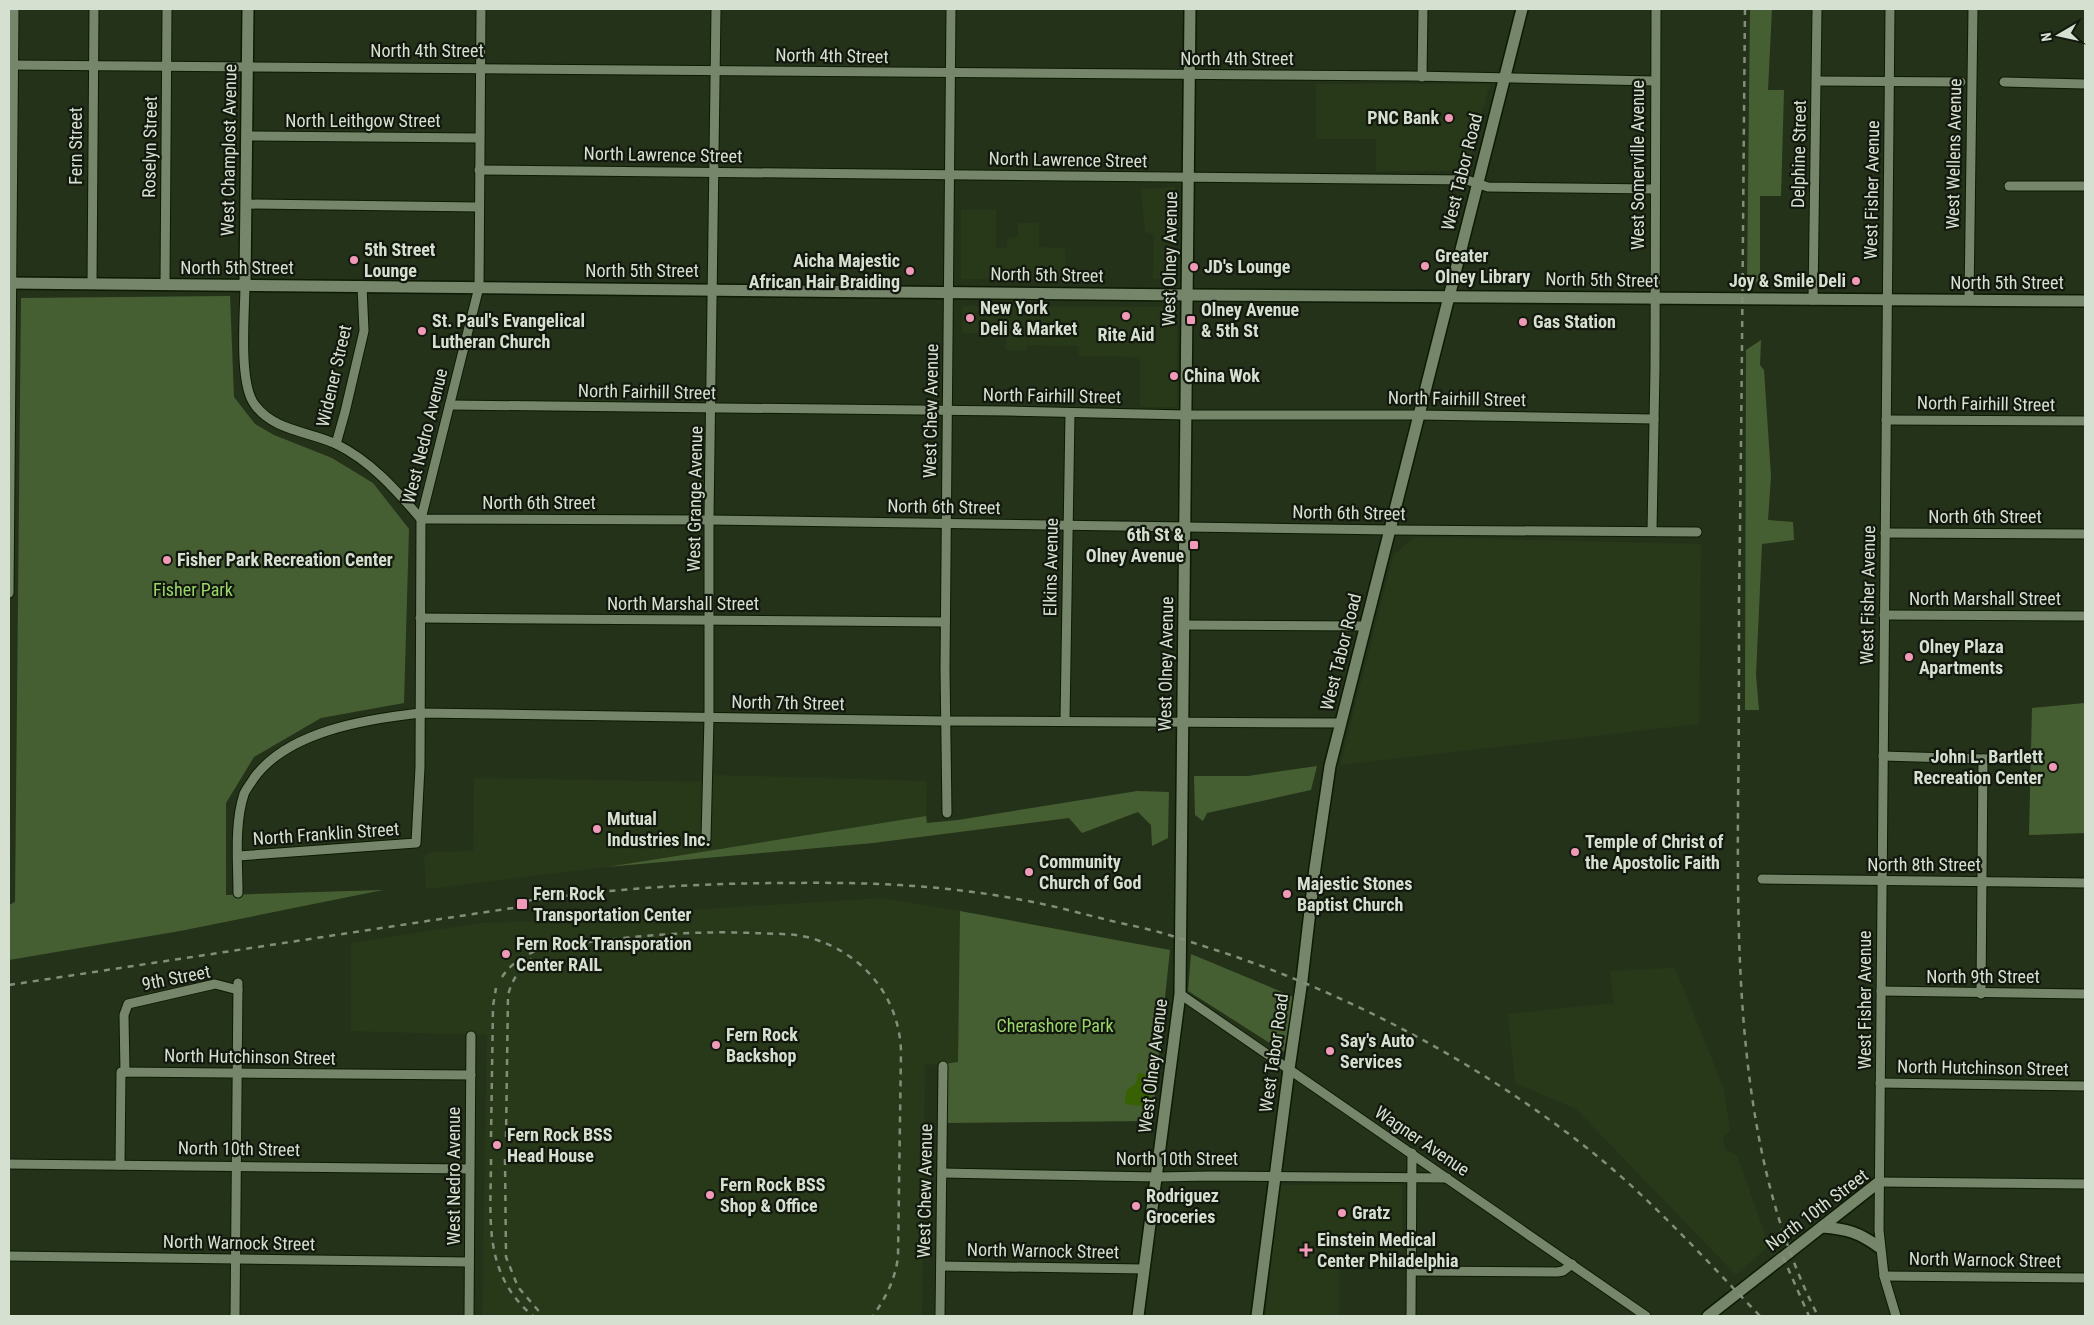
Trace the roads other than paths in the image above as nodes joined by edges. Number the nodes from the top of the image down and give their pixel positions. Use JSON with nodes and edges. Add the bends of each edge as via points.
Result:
{"nodes":[{"id":1,"x":14,"y":9,"type":"edge"},
{"id":2,"x":94,"y":9,"type":"edge"},
{"id":3,"x":167,"y":9,"type":"edge"},
{"id":4,"x":248,"y":9,"type":"edge"},
{"id":5,"x":481,"y":9,"type":"edge"},
{"id":6,"x":716,"y":9,"type":"edge"},
{"id":7,"x":952,"y":9,"type":"edge"},
{"id":8,"x":1190,"y":9,"type":"edge"},
{"id":9,"x":1423,"y":9,"type":"edge"},
{"id":10,"x":1522,"y":9,"type":"edge"},
{"id":11,"x":1656,"y":9,"type":"edge"},
{"id":12,"x":1817,"y":9,"type":"edge"},
{"id":13,"x":1890,"y":9,"type":"edge"},
{"id":14,"x":1973,"y":9,"type":"edge"},
{"id":15,"x":11,"y":65,"type":"edge"},
{"id":16,"x":93,"y":65,"type":"junction"},
{"id":17,"x":167,"y":65,"type":"junction"},
{"id":18,"x":248,"y":66,"type":"junction"},
{"id":19,"x":480,"y":68,"type":"junction"},
{"id":20,"x":716,"y":70,"type":"junction"},
{"id":21,"x":951,"y":73,"type":"junction"},
{"id":22,"x":1190,"y":75,"type":"junction"},
{"id":23,"x":1422,"y":76,"type":"junction"},
{"id":24,"x":1504,"y":79,"type":"junction"},
{"id":25,"x":1655,"y":81,"type":"junction"},
{"id":26,"x":1817,"y":81,"type":"junction"},
{"id":27,"x":1889,"y":81,"type":"junction"},
{"id":28,"x":1961,"y":82,"type":"dead end"},
{"id":29,"x":2004,"y":82,"type":"dead end"},
{"id":30,"x":2085,"y":84,"type":"edge"},
{"id":31,"x":247,"y":136,"type":"junction"},
{"id":32,"x":479,"y":138,"type":"junction"},
{"id":33,"x":11,"y":156,"type":"edge"},
{"id":34,"x":479,"y":170,"type":"junction"},
{"id":35,"x":714,"y":172,"type":"junction"},
{"id":36,"x":950,"y":175,"type":"junction"},
{"id":37,"x":1189,"y":177,"type":"junction"},
{"id":38,"x":1478,"y":184,"type":"junction"},
{"id":39,"x":2010,"y":186,"type":"dead end"},
{"id":40,"x":2085,"y":186,"type":"edge"},
{"id":41,"x":1654,"y":189,"type":"junction"},
{"id":42,"x":246,"y":204,"type":"junction"},
{"id":43,"x":478,"y":207,"type":"junction"},
{"id":44,"x":10,"y":283,"type":"edge"},
{"id":45,"x":92,"y":284,"type":"junction"},
{"id":46,"x":245,"y":284,"type":"junction"},
{"id":47,"x":165,"y":285,"type":"junction"},
{"id":48,"x":362,"y":286,"type":"junction"},
{"id":49,"x":479,"y":287,"type":"junction"},
{"id":50,"x":713,"y":289,"type":"junction"},
{"id":51,"x":949,"y":291,"type":"junction"},
{"id":52,"x":1187,"y":295,"type":"junction"},
{"id":53,"x":1448,"y":296,"type":"junction"},
{"id":54,"x":1654,"y":299,"type":"junction"},
{"id":55,"x":1813,"y":300,"type":"junction"},
{"id":56,"x":1887,"y":300,"type":"junction"},
{"id":57,"x":1968,"y":300,"type":"junction"},
{"id":58,"x":2085,"y":301,"type":"edge"},
{"id":59,"x":10,"y":401,"type":"edge"},
{"id":60,"x":450,"y":405,"type":"junction"},
{"id":61,"x":712,"y":409,"type":"junction"},
{"id":62,"x":948,"y":411,"type":"junction"},
{"id":63,"x":1070,"y":413,"type":"junction"},
{"id":64,"x":1186,"y":415,"type":"junction"},
{"id":65,"x":1419,"y":415,"type":"junction"},
{"id":66,"x":1654,"y":419,"type":"junction"},
{"id":67,"x":1886,"y":420,"type":"junction"},
{"id":68,"x":2085,"y":421,"type":"edge"},
{"id":69,"x":336,"y":444,"type":"junction"},
{"id":70,"x":9,"y":515,"type":"edge"},
{"id":71,"x":421,"y":519,"type":"junction"},
{"id":72,"x":709,"y":520,"type":"junction"},
{"id":73,"x":946,"y":524,"type":"junction"},
{"id":74,"x":1069,"y":525,"type":"junction"},
{"id":75,"x":1184,"y":528,"type":"junction"},
{"id":76,"x":1392,"y":530,"type":"junction"},
{"id":77,"x":1652,"y":531,"type":"junction"},
{"id":78,"x":1697,"y":532,"type":"dead end"},
{"id":79,"x":1885,"y":533,"type":"junction"},
{"id":80,"x":2085,"y":534,"type":"edge"},
{"id":81,"x":9,"y":594,"type":"edge"},
{"id":82,"x":1884,"y":614,"type":"junction"},
{"id":83,"x":2085,"y":616,"type":"edge"},
{"id":84,"x":420,"y":618,"type":"junction"},
{"id":85,"x":710,"y":620,"type":"junction"},
{"id":86,"x":945,"y":622,"type":"junction"},
{"id":87,"x":1184,"y":625,"type":"junction"},
{"id":88,"x":1365,"y":626,"type":"junction"},
{"id":89,"x":420,"y":713,"type":"junction"},
{"id":90,"x":709,"y":718,"type":"junction"},
{"id":91,"x":945,"y":721,"type":"junction"},
{"id":92,"x":1065,"y":721,"type":"junction"},
{"id":93,"x":1183,"y":722,"type":"junction"},
{"id":94,"x":1341,"y":723,"type":"junction"},
{"id":95,"x":1883,"y":756,"type":"junction"},
{"id":96,"x":2031,"y":757,"type":"dead end"},
{"id":97,"x":1983,"y":759,"type":"junction"},
{"id":98,"x":947,"y":813,"type":"dead end"},
{"id":99,"x":706,"y":839,"type":"dead end"},
{"id":100,"x":416,"y":843,"type":"joint"},
{"id":101,"x":238,"y":856,"type":"junction"},
{"id":102,"x":1762,"y":879,"type":"dead end"},
{"id":103,"x":1882,"y":880,"type":"junction"},
{"id":104,"x":1982,"y":881,"type":"junction"},
{"id":105,"x":2085,"y":883,"type":"edge"},
{"id":106,"x":238,"y":893,"type":"dead end"},
{"id":107,"x":1881,"y":992,"type":"junction"},
{"id":108,"x":1180,"y":994,"type":"junction"},
{"id":109,"x":1981,"y":994,"type":"junction"},
{"id":110,"x":2085,"y":994,"type":"edge"},
{"id":111,"x":471,"y":1036,"type":"dead end"},
{"id":112,"x":943,"y":1066,"type":"dead end"},
{"id":113,"x":1289,"y":1069,"type":"junction"},
{"id":114,"x":125,"y":1072,"type":"junction"},
{"id":115,"x":237,"y":1073,"type":"junction"},
{"id":116,"x":471,"y":1075,"type":"junction"},
{"id":117,"x":1880,"y":1083,"type":"junction"},
{"id":118,"x":2085,"y":1086,"type":"edge"},
{"id":119,"x":1412,"y":1153,"type":"junction"},
{"id":120,"x":9,"y":1164,"type":"edge"},
{"id":121,"x":120,"y":1165,"type":"junction"},
{"id":122,"x":236,"y":1167,"type":"junction"},
{"id":123,"x":469,"y":1169,"type":"junction"},
{"id":124,"x":942,"y":1173,"type":"junction"},
{"id":125,"x":1157,"y":1177,"type":"junction"},
{"id":126,"x":1274,"y":1177,"type":"junction"},
{"id":127,"x":1412,"y":1178,"type":"junction"},
{"id":128,"x":1448,"y":1178,"type":"junction"},
{"id":129,"x":1879,"y":1182,"type":"junction"},
{"id":130,"x":2085,"y":1184,"type":"edge"},
{"id":131,"x":1822,"y":1227,"type":"junction"},
{"id":132,"x":1879,"y":1247,"type":"junction"},
{"id":133,"x":9,"y":1256,"type":"edge"},
{"id":134,"x":236,"y":1260,"type":"junction"},
{"id":135,"x":470,"y":1262,"type":"junction"},
{"id":136,"x":1572,"y":1264,"type":"junction"},
{"id":137,"x":940,"y":1266,"type":"junction"},
{"id":138,"x":1144,"y":1270,"type":"junction"},
{"id":139,"x":1412,"y":1271,"type":"junction"},
{"id":140,"x":1884,"y":1276,"type":"junction"},
{"id":141,"x":2085,"y":1278,"type":"edge"},
{"id":142,"x":1713,"y":1314,"type":"edge"},
{"id":143,"x":1644,"y":1315,"type":"edge"},
{"id":144,"x":235,"y":1316,"type":"edge"},
{"id":145,"x":469,"y":1316,"type":"edge"},
{"id":146,"x":940,"y":1316,"type":"edge"},
{"id":147,"x":1138,"y":1316,"type":"edge"},
{"id":148,"x":1257,"y":1316,"type":"edge"},
{"id":149,"x":1411,"y":1316,"type":"edge"},
{"id":150,"x":1896,"y":1316,"type":"edge"}],
"edges":[{"from":1,"to":15,"type":"street"},
{"from":2,"to":16,"type":"street","name":"Fern Street"},
{"from":3,"to":17,"type":"street","name":"Roselyn Street"},
{"from":4,"to":18,"type":"street","name":"West Champlost Avenue"},
{"from":5,"to":19,"type":"street","name":"West Nedro Avenue"},
{"from":6,"to":20,"type":"street","name":"West Grange Avenue"},
{"from":7,"to":21,"type":"street","name":"West Chew Avenue"},
{"from":8,"to":22,"type":"street","name":"West Olney Avenue"},
{"from":9,"to":23,"type":"street"},
{"from":10,"to":24,"type":"street","name":"West Tabor Road"},
{"from":11,"to":25,"type":"street","name":"West Somerville Avenue"},
{"from":12,"to":26,"type":"street","name":"Delphine Street"},
{"from":13,"to":27,"type":"street","name":"West Fisher Avenue"},
{"from":14,"to":57,"type":"street","name":"West Wellens Avenue"},
{"from":15,"to":16,"type":"street","name":"North 4th Street"},
{"from":15,"to":33,"type":"street"},
{"from":16,"to":17,"type":"street","name":"North 4th Street"},
{"from":16,"to":45,"type":"street","name":"Fern Street"},
{"from":17,"to":18,"type":"street","name":"North 4th Street"},
{"from":17,"to":47,"type":"street","name":"Roselyn Street"},
{"from":18,"to":19,"type":"street","name":"North 4th Street"},
{"from":18,"to":31,"type":"street","name":"West Champlost Avenue"},
{"from":19,"to":20,"type":"street","name":"North 4th Street"},
{"from":19,"to":32,"type":"street","name":"West Nedro Avenue"},
{"from":20,"to":21,"type":"street","name":"North 4th Street"},
{"from":20,"to":35,"type":"street","name":"West Grange Avenue"},
{"from":21,"to":22,"type":"street","name":"North 4th Street"},
{"from":21,"to":36,"type":"street","name":"West Chew Avenue"},
{"from":22,"to":23,"type":"street","name":"North 4th Street"},
{"from":22,"to":37,"type":"street","name":"West Olney Avenue"},
{"from":23,"to":24,"type":"street","name":"North 4th Street"},
{"from":24,"to":25,"type":"street","name":"North 4th Street"},
{"from":24,"to":38,"type":"street","name":"West Tabor Road"},
{"from":25,"to":41,"type":"street","name":"West Somerville Avenue"},
{"from":26,"to":27,"type":"street"},
{"from":26,"to":55,"type":"street","name":"Delphine Street"},
{"from":27,"to":28,"type":"street"},
{"from":27,"to":56,"type":"street","name":"West Fisher Avenue"},
{"from":29,"to":30,"type":"street"},
{"from":31,"to":32,"type":"street","name":"North Leithgow Street"},
{"from":31,"to":42,"type":"street","name":"West Champlost Avenue"},
{"from":32,"to":34,"type":"street","name":"West Nedro Avenue"},
{"from":33,"to":44,"type":"street"},
{"from":34,"to":35,"type":"street","name":"North Lawrence Street"},
{"from":34,"to":43,"type":"street","name":"West Nedro Avenue"},
{"from":35,"to":36,"type":"street","name":"North Lawrence Street"},
{"from":35,"to":50,"type":"street","name":"West Grange Avenue"},
{"from":36,"to":37,"type":"street","name":"North Lawrence Street"},
{"from":36,"to":51,"type":"street","name":"West Chew Avenue"},
{"from":37,"to":38,"type":"street","name":"North Lawrence Street","via":[[1468,180]]},
{"from":37,"to":52,"type":"street","name":"West Olney Avenue"},
{"from":38,"to":41,"type":"street","name":"North Lawrence Street","via":[[1488,187]]},
{"from":38,"to":53,"type":"street","name":"West Tabor Road"},
{"from":39,"to":40,"type":"street"},
{"from":41,"to":54,"type":"street","name":"West Somerville Avenue"},
{"from":42,"to":43,"type":"street"},
{"from":42,"to":46,"type":"street","name":"West Champlost Avenue"},
{"from":43,"to":49,"type":"street","name":"West Nedro Avenue"},
{"from":44,"to":45,"type":"street","name":"North 5th Street"},
{"from":44,"to":59,"type":"street"},
{"from":45,"to":47,"type":"street","name":"North 5th Street"},
{"from":46,"to":47,"type":"street","name":"North 5th Street"},
{"from":46,"to":48,"type":"street","name":"North 5th Street"},
{"from":46,"to":69,"type":"street","name":"West Champlost Avenue","via":[[246,382],[254,404],[275,423]]},
{"from":48,"to":49,"type":"street","name":"North 5th Street"},
{"from":48,"to":69,"type":"street","name":"Widener Street","via":[[364,331]]},
{"from":49,"to":50,"type":"street","name":"North 5th Street"},
{"from":49,"to":60,"type":"street","name":"West Nedro Avenue"},
{"from":50,"to":51,"type":"street","name":"North 5th Street"},
{"from":50,"to":61,"type":"street","name":"West Grange Avenue"},
{"from":51,"to":52,"type":"street","name":"North 5th Street"},
{"from":51,"to":62,"type":"street","name":"West Chew Avenue"},
{"from":52,"to":53,"type":"street","name":"North 5th Street"},
{"from":52,"to":64,"type":"street","name":"West Olney Avenue"},
{"from":53,"to":54,"type":"street","name":"North 5th Street"},
{"from":53,"to":65,"type":"street","name":"West Tabor Road"},
{"from":54,"to":55,"type":"street","name":"North 5th Street"},
{"from":54,"to":66,"type":"street","name":"West Somerville Avenue"},
{"from":55,"to":56,"type":"street","name":"North 5th Street"},
{"from":56,"to":57,"type":"street","name":"North 5th Street"},
{"from":56,"to":67,"type":"street","name":"West Fisher Avenue"},
{"from":57,"to":58,"type":"street","name":"North 5th Street"},
{"from":59,"to":70,"type":"street"},
{"from":60,"to":61,"type":"street","name":"North Fairhill Street"},
{"from":60,"to":71,"type":"street","name":"West Nedro Avenue"},
{"from":61,"to":62,"type":"street","name":"North Fairhill Street"},
{"from":61,"to":72,"type":"street","name":"West Grange Avenue"},
{"from":62,"to":63,"type":"street","name":"North Fairhill Street"},
{"from":62,"to":73,"type":"street","name":"West Chew Avenue"},
{"from":63,"to":64,"type":"street","name":"North Fairhill Street"},
{"from":63,"to":74,"type":"street","name":"Elkins Avenue"},
{"from":64,"to":65,"type":"street","name":"North Fairhill Street"},
{"from":64,"to":75,"type":"street","name":"West Olney Avenue"},
{"from":65,"to":66,"type":"street","name":"North Fairhill Street"},
{"from":65,"to":76,"type":"street","name":"West Tabor Road"},
{"from":66,"to":77,"type":"street","name":"West Somerville Avenue"},
{"from":67,"to":68,"type":"street","name":"North Fairhill Street"},
{"from":67,"to":79,"type":"street","name":"West Fisher Avenue"},
{"from":69,"to":71,"type":"street","via":[[364,460],[385,478]]},
{"from":70,"to":81,"type":"street"},
{"from":71,"to":72,"type":"street","name":"North 6th Street"},
{"from":71,"to":84,"type":"street","name":"West Nedro Avenue"},
{"from":72,"to":73,"type":"street","name":"North 6th Street"},
{"from":72,"to":85,"type":"street","name":"West Grange Avenue"},
{"from":73,"to":74,"type":"street","name":"North 6th Street"},
{"from":73,"to":86,"type":"street","name":"West Chew Avenue"},
{"from":74,"to":75,"type":"street","name":"North 6th Street"},
{"from":74,"to":92,"type":"street","name":"Elkins Avenue"},
{"from":75,"to":76,"type":"street","name":"North 6th Street"},
{"from":75,"to":87,"type":"street","name":"West Olney Avenue"},
{"from":76,"to":77,"type":"street","name":"North 6th Street"},
{"from":76,"to":88,"type":"street","name":"West Tabor Road"},
{"from":77,"to":78,"type":"street","name":"North 6th Street"},
{"from":79,"to":80,"type":"street","name":"North 6th Street"},
{"from":79,"to":82,"type":"street","name":"West Fisher Avenue"},
{"from":82,"to":83,"type":"street","name":"North Marshall Street"},
{"from":82,"to":95,"type":"street","name":"West Fisher Avenue"},
{"from":84,"to":85,"type":"street","name":"North Marshall Street"},
{"from":84,"to":89,"type":"street","name":"West Nedro Avenue"},
{"from":85,"to":86,"type":"street","name":"North Marshall Street"},
{"from":85,"to":90,"type":"street","name":"West Grange Avenue"},
{"from":86,"to":91,"type":"street","name":"West Chew Avenue"},
{"from":87,"to":88,"type":"street"},
{"from":87,"to":93,"type":"street","name":"West Olney Avenue"},
{"from":88,"to":94,"type":"street","name":"West Tabor Road"},
{"from":89,"to":90,"type":"street","name":"North 7th Street"},
{"from":89,"to":100,"type":"street","name":"West Nedro Avenue"},
{"from":89,"to":101,"type":"street","name":"North 7th Street","via":[[339,726],[290,748],[264,765],[244,793]]},
{"from":90,"to":91,"type":"street","name":"North 7th Street"},
{"from":90,"to":99,"type":"street","name":"West Grange Avenue"},
{"from":91,"to":92,"type":"street","name":"North 7th Street"},
{"from":91,"to":98,"type":"street","name":"West Chew Avenue"},
{"from":92,"to":93,"type":"street","name":"North 7th Street"},
{"from":93,"to":94,"type":"street","name":"North 7th Street"},
{"from":93,"to":108,"type":"street","name":"West Olney Avenue"},
{"from":94,"to":113,"type":"street","name":"West Tabor Road","via":[[1325,796]]},
{"from":95,"to":97,"type":"street"},
{"from":95,"to":103,"type":"street","name":"West Fisher Avenue"},
{"from":96,"to":97,"type":"street"},
{"from":97,"to":104,"type":"street"},
{"from":100,"to":101,"type":"street","name":"North Franklin Street"},
{"from":101,"to":106,"type":"street"},
{"from":102,"to":103,"type":"street","name":"North 8th Street"},
{"from":103,"to":104,"type":"street","name":"North 8th Street"},
{"from":103,"to":107,"type":"street","name":"West Fisher Avenue"},
{"from":104,"to":105,"type":"street","name":"North 8th Street"},
{"from":104,"to":109,"type":"street"},
{"from":107,"to":109,"type":"street","name":"North 9th Street"},
{"from":107,"to":117,"type":"street","name":"West Fisher Avenue"},
{"from":108,"to":113,"type":"street","name":"Wagner Avenue"},
{"from":108,"to":125,"type":"street","name":"West Olney Avenue"},
{"from":109,"to":110,"type":"street","name":"North 9th Street"},
{"from":111,"to":116,"type":"street","name":"West Nedro Avenue"},
{"from":112,"to":124,"type":"street","name":"West Chew Avenue"},
{"from":113,"to":119,"type":"street","name":"Wagner Avenue"},
{"from":113,"to":126,"type":"street","name":"West Tabor Road"},
{"from":114,"to":115,"type":"street","name":"North Hutchinson Street"},
{"from":114,"to":115,"type":"street","name":"9th Street","via":[[124,1015],[128,1004],[215,984],[238,987]]},
{"from":114,"to":121,"type":"street","via":[[122,1072]]},
{"from":115,"to":116,"type":"street","name":"North Hutchinson Street"},
{"from":115,"to":122,"type":"street"},
{"from":116,"to":123,"type":"street","name":"West Nedro Avenue"},
{"from":117,"to":118,"type":"street","name":"North Hutchinson Street"},
{"from":117,"to":129,"type":"street","name":"West Fisher Avenue"},
{"from":119,"to":127,"type":"street"},
{"from":119,"to":128,"type":"street","name":"Wagner Avenue"},
{"from":120,"to":121,"type":"street","name":"North 10th Street"},
{"from":121,"to":122,"type":"street","name":"North 10th Street"},
{"from":122,"to":123,"type":"street","name":"North 10th Street"},
{"from":122,"to":134,"type":"street"},
{"from":123,"to":135,"type":"street","name":"West Nedro Avenue"},
{"from":124,"to":125,"type":"street","name":"North 10th Street"},
{"from":124,"to":137,"type":"street","name":"West Chew Avenue"},
{"from":125,"to":126,"type":"street","name":"North 10th Street"},
{"from":125,"to":138,"type":"street","name":"West Olney Avenue"},
{"from":126,"to":127,"type":"street","name":"North 10th Street"},
{"from":126,"to":148,"type":"street","name":"West Tabor Road"},
{"from":127,"to":128,"type":"street","name":"North 10th Street"},
{"from":127,"to":139,"type":"street"},
{"from":128,"to":136,"type":"street","name":"Wagner Avenue"},
{"from":129,"to":130,"type":"street","name":"North 10th Street"},
{"from":129,"to":131,"type":"street","name":"North 10th Street"},
{"from":129,"to":132,"type":"street","name":"West Fisher Avenue"},
{"from":131,"to":132,"type":"street","via":[[1858,1233]]},
{"from":131,"to":142,"type":"street","name":"North 10th Street"},
{"from":132,"to":140,"type":"street","name":"West Fisher Avenue"},
{"from":133,"to":134,"type":"street","name":"North Warnock Street"},
{"from":134,"to":135,"type":"street","name":"North Warnock Street"},
{"from":134,"to":144,"type":"street"},
{"from":135,"to":145,"type":"street","name":"West Nedro Avenue"},
{"from":136,"to":139,"type":"street","via":[[1564,1272]]},
{"from":136,"to":143,"type":"street","name":"Wagner Avenue"},
{"from":137,"to":138,"type":"street","name":"North Warnock Street"},
{"from":137,"to":146,"type":"street","name":"West Chew Avenue"},
{"from":138,"to":147,"type":"street","name":"West Olney Avenue"},
{"from":139,"to":149,"type":"street"},
{"from":140,"to":141,"type":"street","name":"North Warnock Street"},
{"from":140,"to":150,"type":"street","name":"West Fisher Avenue"}]}
